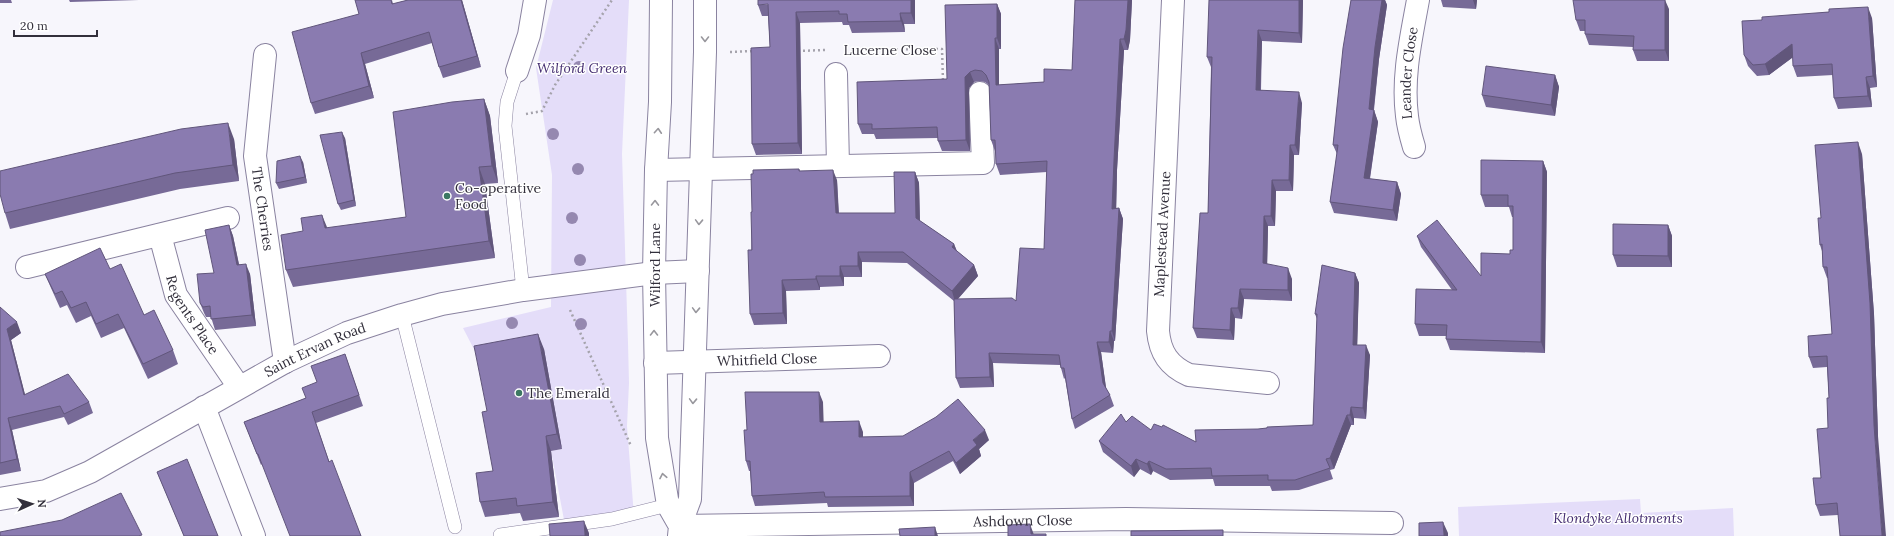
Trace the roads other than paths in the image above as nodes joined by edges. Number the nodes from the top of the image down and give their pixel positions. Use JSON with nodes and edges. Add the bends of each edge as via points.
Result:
{"nodes":[{"id":1,"x":535,"y":0,"type":"edge"},
{"id":2,"x":661,"y":0,"type":"edge"},
{"id":3,"x":705,"y":0,"type":"edge"},
{"id":4,"x":1173,"y":0,"type":"edge"},
{"id":5,"x":1418,"y":0,"type":"edge"},
{"id":6,"x":265,"y":55,"type":"dead end"},
{"id":7,"x":517,"y":71,"type":"joint"},
{"id":8,"x":836,"y":74,"type":"dead end"},
{"id":9,"x":980,"y":93,"type":"dead end"},
{"id":10,"x":1414,"y":146,"type":"dead end"},
{"id":11,"x":838,"y":166,"type":"junction"},
{"id":12,"x":701,"y":169,"type":"junction"},
{"id":13,"x":656,"y":170,"type":"junction"},
{"id":14,"x":228,"y":218,"type":"dead end"},
{"id":15,"x":160,"y":235,"type":"junction"},
{"id":16,"x":27,"y":268,"type":"dead end"},
{"id":17,"x":698,"y":271,"type":"junction"},
{"id":18,"x":654,"y":273,"type":"junction"},
{"id":19,"x":522,"y":290,"type":"junction"},
{"id":20,"x":402,"y":315,"type":"junction"},
{"id":21,"x":879,"y":356,"type":"dead end"},
{"id":22,"x":285,"y":362,"type":"junction"},
{"id":23,"x":694,"y":362,"type":"junction"},
{"id":24,"x":654,"y":363,"type":"junction"},
{"id":25,"x":1268,"y":383,"type":"dead end"},
{"id":26,"x":239,"y":387,"type":"junction"},
{"id":27,"x":204,"y":407,"type":"junction"},
{"id":28,"x":0,"y":499,"type":"edge"},
{"id":29,"x":668,"y":506,"type":"junction"},
{"id":30,"x":1392,"y":523,"type":"dead end"},
{"id":31,"x":455,"y":527,"type":"dead end"},
{"id":32,"x":976,"y":529,"type":"edge"},
{"id":33,"x":1366,"y":530,"type":"edge"},
{"id":34,"x":680,"y":531,"type":"edge"},
{"id":35,"x":500,"y":535,"type":"edge"},
{"id":36,"x":254,"y":536,"type":"edge"}],
"edges":[{"from":1,"to":7,"type":"street","via":[[529,35]]},
{"from":13,"to":2,"type":"street","name":"Wilford Lane","one_way":true},
{"from":3,"to":12,"type":"street","one_way":true},
{"from":4,"to":25,"type":"street","name":"Maplestead Avenue","via":[[1158,331],[1160,346],[1166,358],[1177,370],[1189,376]]},
{"from":5,"to":10,"type":"street","name":"Leander Close","via":[[1406,70],[1405,96]]},
{"from":6,"to":22,"type":"street","name":"The Cherries","via":[[255,156]]},
{"from":7,"to":19,"type":"lane","via":[[507,102],[505,126]]},
{"from":8,"to":11,"type":"street","name":"Lucerne Close"},
{"from":9,"to":11,"type":"street","via":[[982,163]]},
{"from":11,"to":12,"type":"street"},
{"from":12,"to":13,"type":"street"},
{"from":12,"to":17,"type":"street","one_way":true},
{"from":18,"to":13,"type":"street","name":"Wilford Lane","one_way":true},
{"from":14,"to":15,"type":"street"},
{"from":15,"to":16,"type":"street"},
{"from":15,"to":26,"type":"street","name":"Regents Place","via":[[176,295]]},
{"from":17,"to":18,"type":"street","name":"Saint Ervan Road"},
{"from":17,"to":23,"type":"street","one_way":true},
{"from":18,"to":19,"type":"street","name":"Saint Ervan Road"},
{"from":24,"to":18,"type":"street","name":"Wilford Lane","one_way":true},
{"from":19,"to":20,"type":"street","name":"Saint Ervan Road","via":[[442,304]]},
{"from":20,"to":22,"type":"street","name":"Saint Ervan Road","via":[[347,333]]},
{"from":20,"to":31,"type":"lane"},
{"from":21,"to":23,"type":"street","name":"Whitfield Close"},
{"from":22,"to":26,"type":"street","name":"Saint Ervan Road"},
{"from":23,"to":24,"type":"street","name":"Whitfield Close"},
{"from":23,"to":34,"type":"street","one_way":true,"via":[[690,499]]},
{"from":29,"to":24,"type":"street","name":"Wilford Lane","one_way":true,"via":[[657,438]]},
{"from":26,"to":27,"type":"street","name":"Saint Ervan Road"},
{"from":27,"to":28,"type":"street","name":"Saint Ervan Road","via":[[90,472],[46,491]]},
{"from":27,"to":36,"type":"street"},
{"from":29,"to":34,"type":"street","name":"Wilford Lane"},
{"from":29,"to":35,"type":"lane","via":[[612,519]]},
{"from":30,"to":33,"type":"street","name":"Ashdown Close"},
{"from":32,"to":33,"type":"street","name":"Ashdown Close","via":[[1126,519]]},
{"from":32,"to":34,"type":"street","name":"Ashdown Close"}]}
